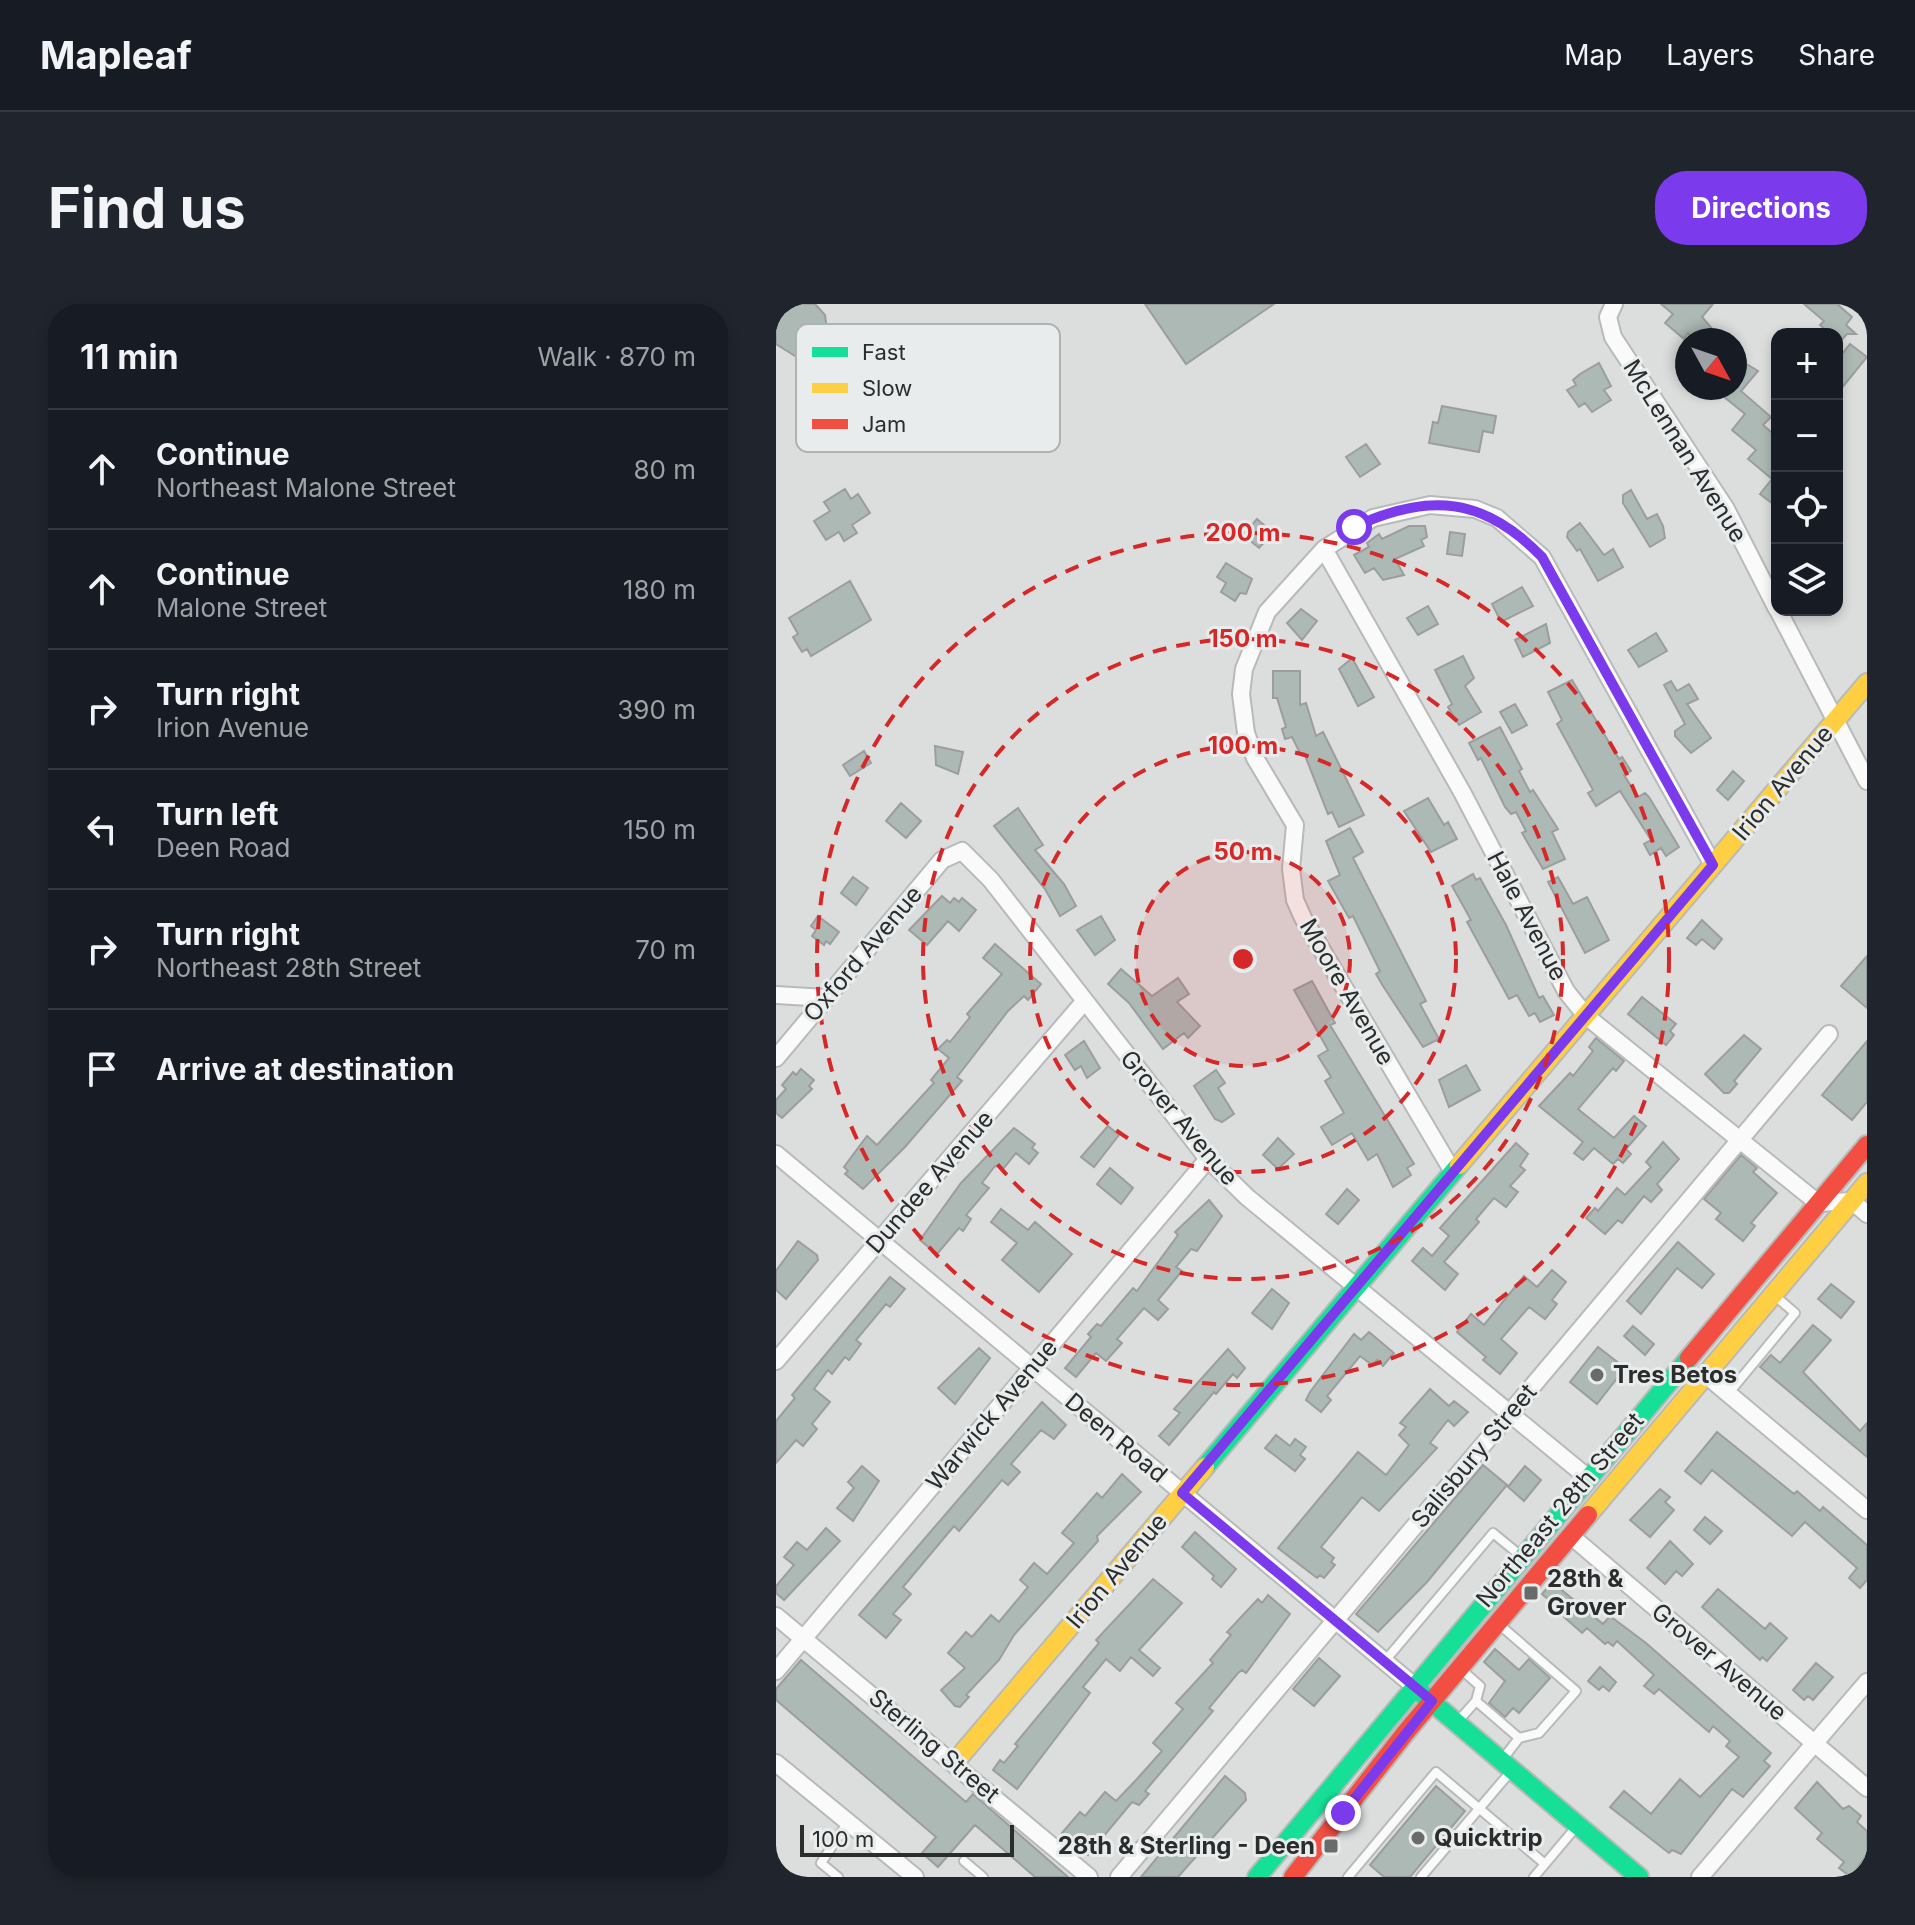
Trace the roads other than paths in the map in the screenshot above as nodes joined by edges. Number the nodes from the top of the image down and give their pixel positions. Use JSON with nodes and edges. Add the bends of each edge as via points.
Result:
{"nodes":[{"id":1,"x":1614,"y":304,"type":"edge"},
{"id":2,"x":1324,"y":549,"type":"junction"},
{"id":3,"x":1771,"y":597,"type":"edge"},
{"id":4,"x":1781,"y":616,"type":"edge"},
{"id":5,"x":1867,"y":683,"type":"edge"},
{"id":6,"x":1834,"y":722,"type":"junction"},
{"id":7,"x":1867,"y":781,"type":"edge"},
{"id":8,"x":953,"y":852,"type":"joint"},
{"id":9,"x":1713,"y":865,"type":"junction"},
{"id":10,"x":776,"y":995,"type":"edge"},
{"id":11,"x":826,"y":998,"type":"junction"},
{"id":12,"x":1083,"y":1003,"type":"junction"},
{"id":13,"x":1586,"y":1016,"type":"junction"},
{"id":14,"x":1829,"y":1034,"type":"dead end"},
{"id":15,"x":776,"y":1058,"type":"edge"},
{"id":16,"x":1741,"y":1141,"type":"junction"},
{"id":17,"x":1867,"y":1145,"type":"edge"},
{"id":18,"x":776,"y":1154,"type":"edge"},
{"id":19,"x":1208,"y":1159,"type":"junction"},
{"id":20,"x":1453,"y":1172,"type":"junction"},
{"id":21,"x":1867,"y":1183,"type":"edge"},
{"id":22,"x":1852,"y":1201,"type":"junction"},
{"id":23,"x":1818,"y":1203,"type":"junction"},
{"id":24,"x":1867,"y":1214,"type":"edge"},
{"id":25,"x":880,"y":1240,"type":"junction"},
{"id":26,"x":1356,"y":1288,"type":"junction"},
{"id":27,"x":1773,"y":1295,"type":"junction"},
{"id":28,"x":776,"y":1361,"type":"edge"},
{"id":29,"x":1032,"y":1368,"type":"junction"},
{"id":30,"x":1706,"y":1375,"type":"junction"},
{"id":31,"x":1728,"y":1394,"type":"junction"},
{"id":32,"x":1510,"y":1413,"type":"junction"},
{"id":33,"x":1587,"y":1477,"type":"junction"},
{"id":34,"x":1182,"y":1493,"type":"junction"},
{"id":35,"x":1867,"y":1510,"type":"edge"},
{"id":36,"x":1571,"y":1536,"type":"junction"},
{"id":37,"x":1521,"y":1556,"type":"junction"},
{"id":38,"x":776,"y":1616,"type":"edge"},
{"id":39,"x":1335,"y":1621,"type":"junction"},
{"id":40,"x":1498,"y":1623,"type":"junction"},
{"id":41,"x":804,"y":1639,"type":"junction"},
{"id":42,"x":1384,"y":1662,"type":"junction"},
{"id":43,"x":1460,"y":1668,"type":"junction"},
{"id":44,"x":776,"y":1671,"type":"edge"},
{"id":45,"x":1867,"y":1682,"type":"edge"},
{"id":46,"x":1413,"y":1685,"type":"junction"},
{"id":47,"x":1432,"y":1701,"type":"junction"},
{"id":48,"x":1476,"y":1701,"type":"junction"},
{"id":49,"x":1457,"y":1723,"type":"junction"},
{"id":50,"x":1519,"y":1738,"type":"junction"},
{"id":51,"x":1814,"y":1743,"type":"junction"},
{"id":52,"x":955,"y":1762,"type":"junction"},
{"id":53,"x":776,"y":1763,"type":"edge"},
{"id":54,"x":1507,"y":1765,"type":"junction"},
{"id":55,"x":1867,"y":1788,"type":"edge"},
{"id":56,"x":1479,"y":1809,"type":"junction"},
{"id":57,"x":848,"y":1822,"type":"junction"},
{"id":58,"x":1578,"y":1825,"type":"junction"},
{"id":59,"x":964,"y":1861,"type":"dead end"},
{"id":60,"x":1545,"y":1864,"type":"junction"},
{"id":61,"x":1262,"y":1876,"type":"edge"},
{"id":62,"x":838,"y":1877,"type":"edge"},
{"id":63,"x":915,"y":1877,"type":"edge"},
{"id":64,"x":983,"y":1877,"type":"edge"},
{"id":65,"x":1089,"y":1877,"type":"edge"},
{"id":66,"x":1119,"y":1877,"type":"edge"},
{"id":67,"x":1293,"y":1877,"type":"edge"},
{"id":68,"x":1348,"y":1877,"type":"edge"},
{"id":69,"x":1421,"y":1877,"type":"edge"},
{"id":70,"x":1534,"y":1877,"type":"edge"},
{"id":71,"x":1639,"y":1877,"type":"edge"},
{"id":72,"x":1700,"y":1877,"type":"edge"}],
"edges":[{"from":1,"to":3,"type":"street","name":"McLennan Avenue","via":[[1608,317],[1613,337],[1726,509]]},
{"from":2,"to":9,"type":"street","name":"Moore Avenue","via":[[1373,518],[1430,505],[1475,509],[1523,537],[1542,557]]},
{"from":2,"to":13,"type":"street","name":"Hale Avenue","via":[[1462,792],[1550,963]]},
{"from":2,"to":20,"type":"street","name":"Moore Avenue","via":[[1267,612],[1252,641],[1241,694],[1246,733],[1295,825],[1291,869],[1303,918]]},
{"from":4,"to":6,"type":"street","name":"McLennan Avenue"},
{"from":5,"to":6,"type":"main road","name":"Irion Avenue"},
{"from":6,"to":7,"type":"street","name":"McLennan Avenue"},
{"from":6,"to":9,"type":"main road","name":"Irion Avenue"},
{"from":8,"to":11,"type":"street","name":"Oxford Avenue"},
{"from":8,"to":12,"type":"street","name":"Grover Avenue","via":[[962,851],[991,880]]},
{"from":9,"to":13,"type":"main road","name":"Irion Avenue"},
{"from":10,"to":11,"type":"street"},
{"from":11,"to":15,"type":"street","name":"Oxford Avenue"},
{"from":12,"to":19,"type":"street","name":"Grover Avenue"},
{"from":12,"to":25,"type":"street","name":"Dundee Avenue"},
{"from":13,"to":16,"type":"street","name":"Hale Avenue"},
{"from":13,"to":20,"type":"main road","name":"Irion Avenue"},
{"from":14,"to":16,"type":"street","name":"Salisbury Street"},
{"from":16,"to":23,"type":"street","name":"Hale Avenue"},
{"from":16,"to":32,"type":"street","name":"Salisbury Street"},
{"from":17,"to":23,"type":"main road","name":"Northeast 28th Street"},
{"from":18,"to":25,"type":"street","name":"Deen Road"},
{"from":19,"to":26,"type":"street","name":"Grover Avenue"},
{"from":19,"to":29,"type":"street","name":"Warwick Avenue"},
{"from":20,"to":26,"type":"main road","name":"Irion Avenue"},
{"from":21,"to":22,"type":"main road","name":"Northeast 28th Street"},
{"from":22,"to":23,"type":"street"},
{"from":22,"to":24,"type":"street"},
{"from":22,"to":27,"type":"main road","name":"Northeast 28th Street"},
{"from":23,"to":33,"type":"main road","name":"Northeast 28th Street"},
{"from":25,"to":28,"type":"street","name":"Dundee Avenue"},
{"from":25,"to":29,"type":"street","name":"Deen Road"},
{"from":26,"to":32,"type":"street","name":"Grover Avenue"},
{"from":26,"to":34,"type":"main road","name":"Irion Avenue"},
{"from":27,"to":30,"type":"main road","name":"Northeast 28th Street"},
{"from":27,"to":31,"type":"lane","via":[[1795,1313]]},
{"from":29,"to":34,"type":"street","name":"Deen Road"},
{"from":29,"to":41,"type":"street","name":"Warwick Avenue"},
{"from":30,"to":31,"type":"street"},
{"from":30,"to":36,"type":"main road","name":"Northeast 28th Street"},
{"from":31,"to":35,"type":"street"},
{"from":32,"to":33,"type":"street","name":"Grover Avenue"},
{"from":32,"to":39,"type":"street","name":"Salisbury Street"},
{"from":33,"to":37,"type":"main road","name":"Northeast 28th Street"},
{"from":34,"to":39,"type":"street","name":"Deen Road"},
{"from":34,"to":52,"type":"main road","name":"Irion Avenue"},
{"from":36,"to":40,"type":"main road","name":"Northeast 28th Street"},
{"from":36,"to":51,"type":"street","name":"Grover Avenue"},
{"from":37,"to":42,"type":"lane","via":[[1493,1533]]},
{"from":37,"to":46,"type":"main road","name":"Northeast 28th Street"},
{"from":38,"to":41,"type":"street","name":"Sterling Street"},
{"from":39,"to":42,"type":"street","name":"Deen Road"},
{"from":39,"to":66,"type":"street","name":"Salisbury Street"},
{"from":40,"to":43,"type":"main road","name":"Northeast 28th Street"},
{"from":40,"to":50,"type":"lane","via":[[1576,1691],[1539,1733]]},
{"from":41,"to":44,"type":"street","name":"Warwick Avenue"},
{"from":41,"to":52,"type":"street","name":"Sterling Street"},
{"from":42,"to":46,"type":"street","name":"Deen Road"},
{"from":43,"to":47,"type":"main road","name":"Northeast 28th Street"},
{"from":43,"to":48,"type":"lane","via":[[1480,1686]]},
{"from":45,"to":51,"type":"street"},
{"from":46,"to":47,"type":"main road","name":"Deen Road"},
{"from":46,"to":61,"type":"main road","name":"Northeast 28th Street"},
{"from":47,"to":49,"type":"main road","name":"Deen Road"},
{"from":47,"to":67,"type":"main road","name":"Northeast 28th Street"},
{"from":48,"to":49,"type":"lane"},
{"from":48,"to":50,"type":"lane"},
{"from":49,"to":54,"type":"main road","name":"Deen Road"},
{"from":50,"to":54,"type":"lane"},
{"from":51,"to":55,"type":"street","name":"Grover Avenue"},
{"from":51,"to":72,"type":"street"},
{"from":52,"to":65,"type":"street","name":"Sterling Street"},
{"from":53,"to":57,"type":"street"},
{"from":54,"to":56,"type":"lane"},
{"from":54,"to":58,"type":"main road","name":"Deen Road"},
{"from":56,"to":60,"type":"lane"},
{"from":56,"to":68,"type":"lane","via":[[1436,1772]]},
{"from":56,"to":69,"type":"lane"},
{"from":57,"to":62,"type":"lane","via":[[821,1863]]},
{"from":57,"to":63,"type":"street"},
{"from":58,"to":60,"type":"lane"},
{"from":58,"to":71,"type":"main road","name":"Deen Road"},
{"from":59,"to":64,"type":"lane"},
{"from":60,"to":70,"type":"lane"}]}
